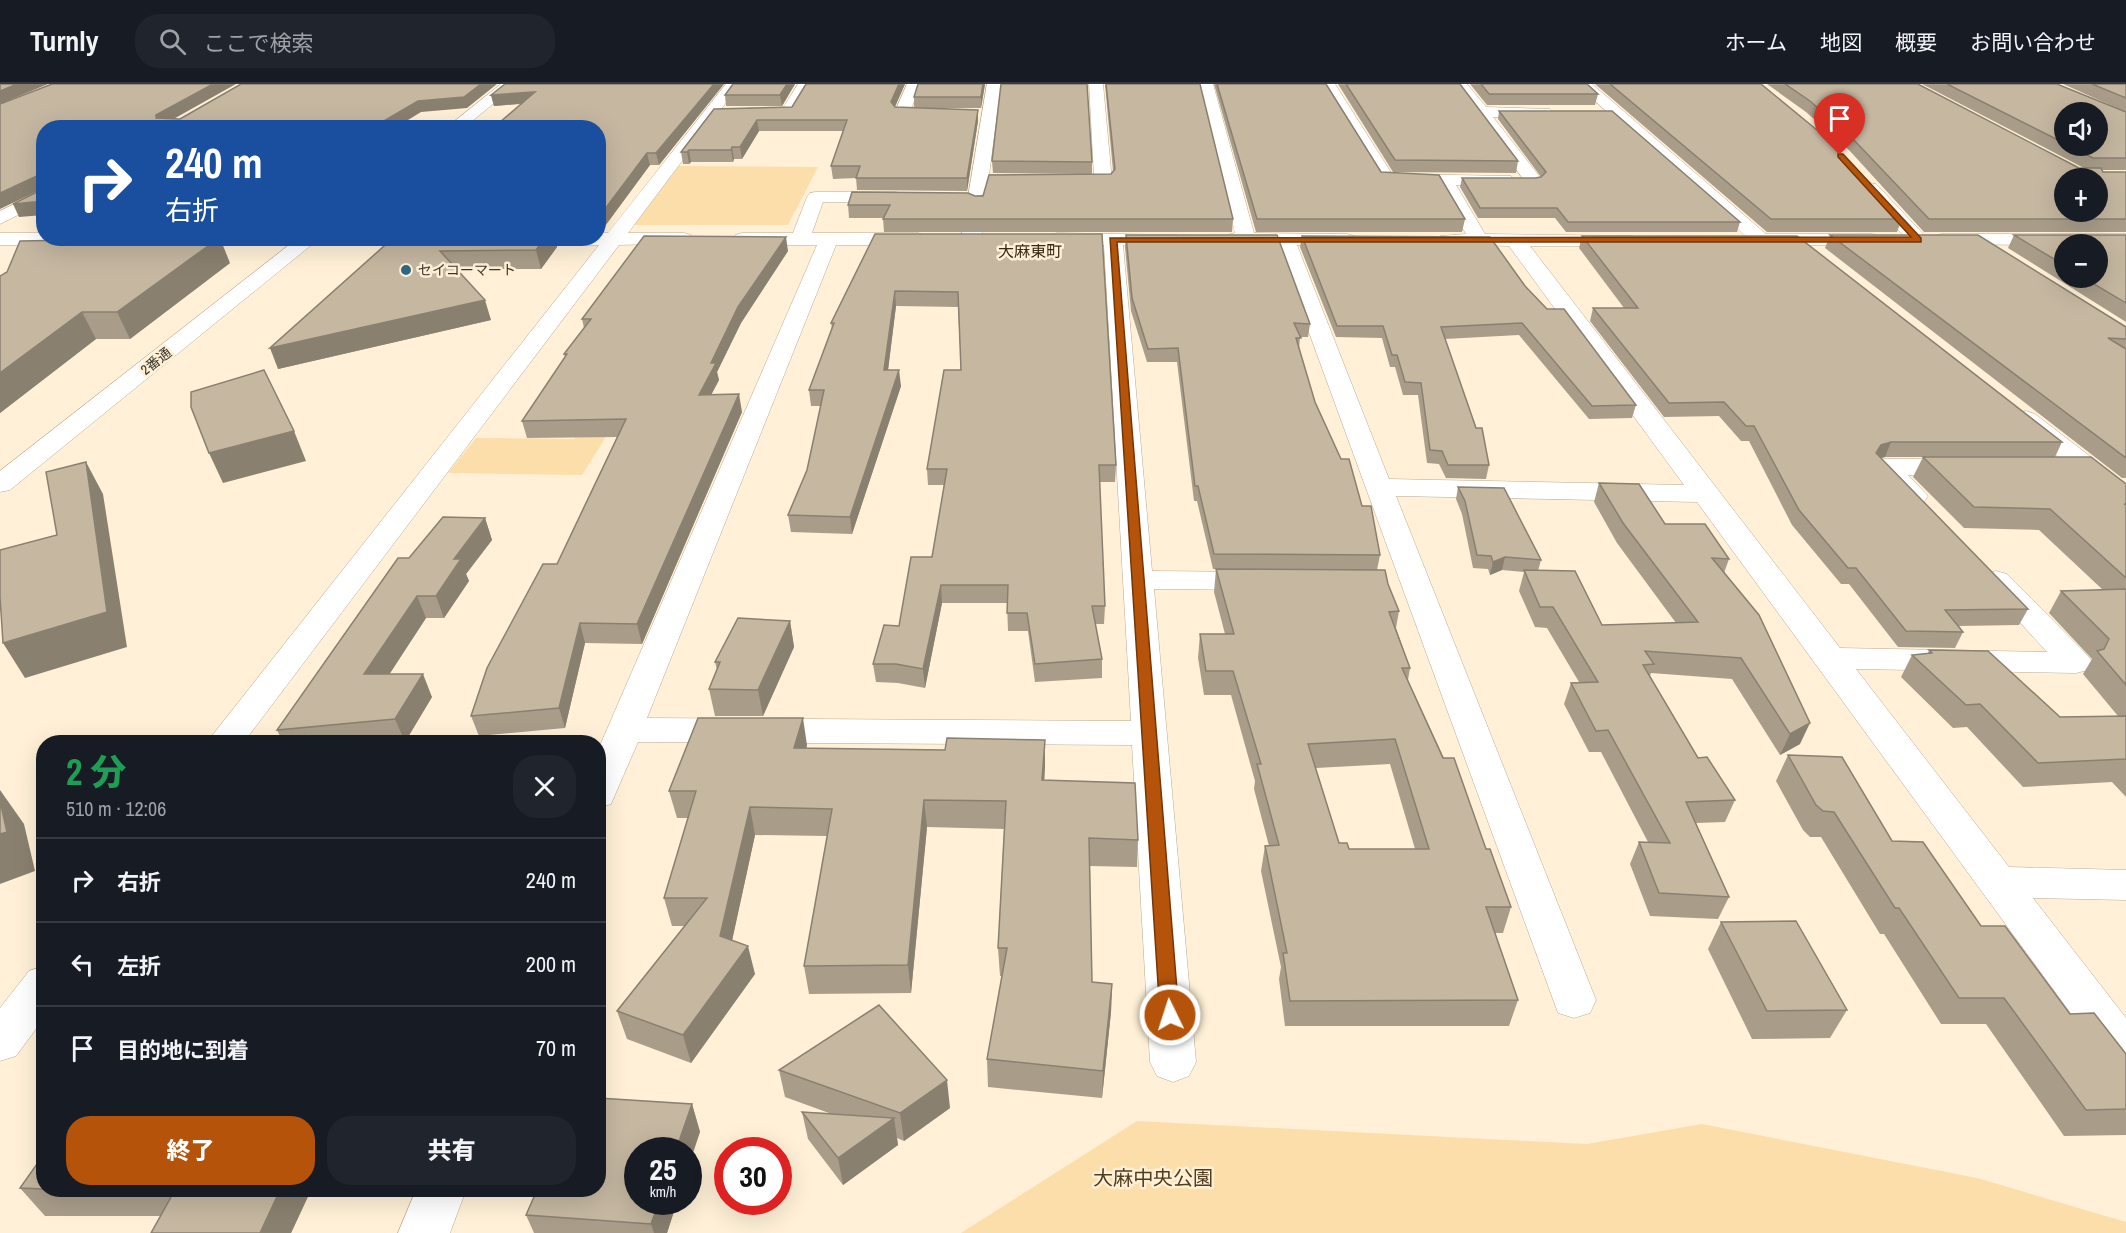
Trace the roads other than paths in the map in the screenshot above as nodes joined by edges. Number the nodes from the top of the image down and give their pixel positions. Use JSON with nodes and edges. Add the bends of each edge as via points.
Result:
{"nodes":[{"id":1,"x":510,"y":84,"type":"edge"},
{"id":2,"x":733,"y":84,"type":"edge"},
{"id":3,"x":805,"y":84,"type":"edge"},
{"id":4,"x":914,"y":84,"type":"edge"},
{"id":5,"x":994,"y":84,"type":"edge"},
{"id":6,"x":1096,"y":84,"type":"edge"},
{"id":7,"x":1206,"y":84,"type":"edge"},
{"id":8,"x":1328,"y":84,"type":"edge"},
{"id":9,"x":1460,"y":84,"type":"edge"},
{"id":10,"x":1583,"y":84,"type":"edge"},
{"id":11,"x":1482,"y":112,"type":"junction"},
{"id":12,"x":1560,"y":112,"type":"edge"},
{"id":13,"x":1593,"y":112,"type":"edge"},
{"id":14,"x":1616,"y":112,"type":"junction"},
{"id":15,"x":711,"y":113,"type":"junction"},
{"id":16,"x":957,"y":114,"type":"edge"},
{"id":17,"x":464,"y":120,"type":"edge"},
{"id":18,"x":1856,"y":172,"type":"edge"},
{"id":19,"x":980,"y":180,"type":"junction"},
{"id":20,"x":1444,"y":180,"type":"junction"},
{"id":21,"x":908,"y":198,"type":"edge"},
{"id":22,"x":954,"y":198,"type":"edge"},
{"id":23,"x":978,"y":198,"type":"junction"},
{"id":24,"x":36,"y":199,"type":"edge"},
{"id":25,"x":0,"y":218,"type":"edge"},
{"id":26,"x":0,"y":239,"type":"edge"},
{"id":27,"x":36,"y":239,"type":"edge"},
{"id":28,"x":606,"y":239,"type":"edge"},
{"id":29,"x":611,"y":239,"type":"junction"},
{"id":30,"x":800,"y":239,"type":"junction"},
{"id":31,"x":829,"y":239,"type":"junction"},
{"id":32,"x":971,"y":239,"type":"junction"},
{"id":33,"x":995,"y":239,"type":"edge"},
{"id":34,"x":1042,"y":239,"type":"edge"},
{"id":35,"x":1113,"y":239,"type":"junction"},
{"id":36,"x":1191,"y":239,"type":"edge"},
{"id":37,"x":1213,"y":239,"type":"edge"},
{"id":38,"x":1246,"y":239,"type":"junction"},
{"id":39,"x":1285,"y":240,"type":"junction"},
{"id":40,"x":1365,"y":240,"type":"edge"},
{"id":41,"x":1433,"y":240,"type":"edge"},
{"id":42,"x":1479,"y":240,"type":"junction"},
{"id":43,"x":1515,"y":240,"type":"junction"},
{"id":44,"x":1644,"y":240,"type":"edge"},
{"id":45,"x":1737,"y":240,"type":"edge"},
{"id":46,"x":1761,"y":240,"type":"junction"},
{"id":47,"x":1799,"y":240,"type":"junction"},
{"id":48,"x":1918,"y":240,"type":"junction"},
{"id":49,"x":1977,"y":240,"type":"junction"},
{"id":50,"x":2126,"y":240,"type":"edge"},
{"id":51,"x":302,"y":246,"type":"edge"},
{"id":52,"x":606,"y":246,"type":"edge"},
{"id":53,"x":606,"y":246,"type":"edge"},
{"id":54,"x":2007,"y":259,"type":"edge"},
{"id":55,"x":1827,"y":262,"type":"edge"},
{"id":56,"x":2013,"y":409,"type":"edge"},
{"id":57,"x":1993,"y":467,"type":"edge"},
{"id":58,"x":2040,"y":467,"type":"edge"},
{"id":59,"x":2088,"y":467,"type":"junction"},
{"id":60,"x":0,"y":484,"type":"edge"},
{"id":61,"x":1378,"y":487,"type":"junction"},
{"id":62,"x":1706,"y":494,"type":"junction"},
{"id":63,"x":2126,"y":497,"type":"edge"},
{"id":64,"x":1935,"y":518,"type":"edge"},
{"id":65,"x":1976,"y":561,"type":"edge"},
{"id":66,"x":1138,"y":580,"type":"junction"},
{"id":67,"x":1288,"y":581,"type":"edge"},
{"id":68,"x":1380,"y":582,"type":"edge"},
{"id":69,"x":1414,"y":582,"type":"junction"},
{"id":70,"x":1829,"y":658,"type":"junction"},
{"id":71,"x":626,"y":730,"type":"junction"},
{"id":72,"x":1149,"y":733,"type":"junction"},
{"id":73,"x":230,"y":735,"type":"edge"},
{"id":74,"x":606,"y":775,"type":"edge"},
{"id":75,"x":1998,"y":882,"type":"junction"},
{"id":76,"x":2126,"y":885,"type":"edge"},
{"id":77,"x":36,"y":995,"type":"edge"},
{"id":78,"x":1574,"y":1000,"type":"dead end"},
{"id":79,"x":0,"y":1042,"type":"edge"},
{"id":80,"x":2126,"y":1053,"type":"edge"},
{"id":81,"x":1173,"y":1062,"type":"dead end"},
{"id":82,"x":438,"y":1197,"type":"edge"},
{"id":83,"x":424,"y":1233,"type":"edge"}],
"edges":[{"from":1,"to":17,"type":"street"},
{"from":2,"to":15,"type":"street"},
{"from":3,"to":15,"type":"street","via":[[788,113]]},
{"from":4,"to":16,"type":"street","via":[[902,114]]},
{"from":5,"to":19,"type":"street","via":[[984,115]]},
{"from":6,"to":19,"type":"street","via":[[1103,181]]},
{"from":7,"to":38,"type":"street"},
{"from":8,"to":20,"type":"street","via":[[1387,179]]},
{"from":9,"to":11,"type":"street"},
{"from":10,"to":14,"type":"street"},
{"from":11,"to":12,"type":"street"},
{"from":11,"to":20,"type":"street","via":[[1533,180]]},
{"from":13,"to":14,"type":"street"},
{"from":14,"to":46,"type":"street"},
{"from":15,"to":29,"type":"street"},
{"from":18,"to":48,"type":"street"},
{"from":19,"to":23,"type":"street"},
{"from":20,"to":42,"type":"street"},
{"from":21,"to":30,"type":"street","via":[[816,197]]},
{"from":22,"to":23,"type":"street"},
{"from":23,"to":32,"type":"street"},
{"from":24,"to":25,"type":"street"},
{"from":26,"to":27,"type":"street"},
{"from":28,"to":29,"type":"street"},
{"from":29,"to":30,"type":"street"},
{"from":29,"to":53,"type":"street"},
{"from":30,"to":31,"type":"street"},
{"from":31,"to":32,"type":"street"},
{"from":31,"to":71,"type":"street"},
{"from":32,"to":33,"type":"street"},
{"from":34,"to":35,"type":"street"},
{"from":35,"to":36,"type":"street"},
{"from":35,"to":66,"type":"street"},
{"from":37,"to":38,"type":"street"},
{"from":38,"to":39,"type":"street"},
{"from":39,"to":40,"type":"street"},
{"from":39,"to":61,"type":"street"},
{"from":41,"to":42,"type":"street"},
{"from":42,"to":43,"type":"street"},
{"from":43,"to":44,"type":"street"},
{"from":43,"to":62,"type":"street"},
{"from":45,"to":46,"type":"street"},
{"from":46,"to":47,"type":"street"},
{"from":47,"to":48,"type":"street"},
{"from":47,"to":55,"type":"street"},
{"from":48,"to":49,"type":"street"},
{"from":49,"to":50,"type":"street"},
{"from":49,"to":54,"type":"street"},
{"from":51,"to":60,"type":"street","name":"2番通"},
{"from":52,"to":73,"type":"street"},
{"from":56,"to":59,"type":"street"},
{"from":57,"to":64,"type":"street","via":[[1885,467]]},
{"from":58,"to":59,"type":"street"},
{"from":59,"to":63,"type":"street"},
{"from":61,"to":62,"type":"street"},
{"from":61,"to":69,"type":"street"},
{"from":62,"to":70,"type":"street"},
{"from":65,"to":70,"type":"street","via":[[2076,663]]},
{"from":66,"to":67,"type":"street"},
{"from":66,"to":72,"type":"street"},
{"from":68,"to":69,"type":"street"},
{"from":69,"to":78,"type":"street"},
{"from":70,"to":75,"type":"street"},
{"from":71,"to":72,"type":"street"},
{"from":71,"to":74,"type":"street"},
{"from":72,"to":81,"type":"street"},
{"from":75,"to":76,"type":"street"},
{"from":75,"to":80,"type":"street"},
{"from":77,"to":79,"type":"street"},
{"from":82,"to":83,"type":"street"}]}
